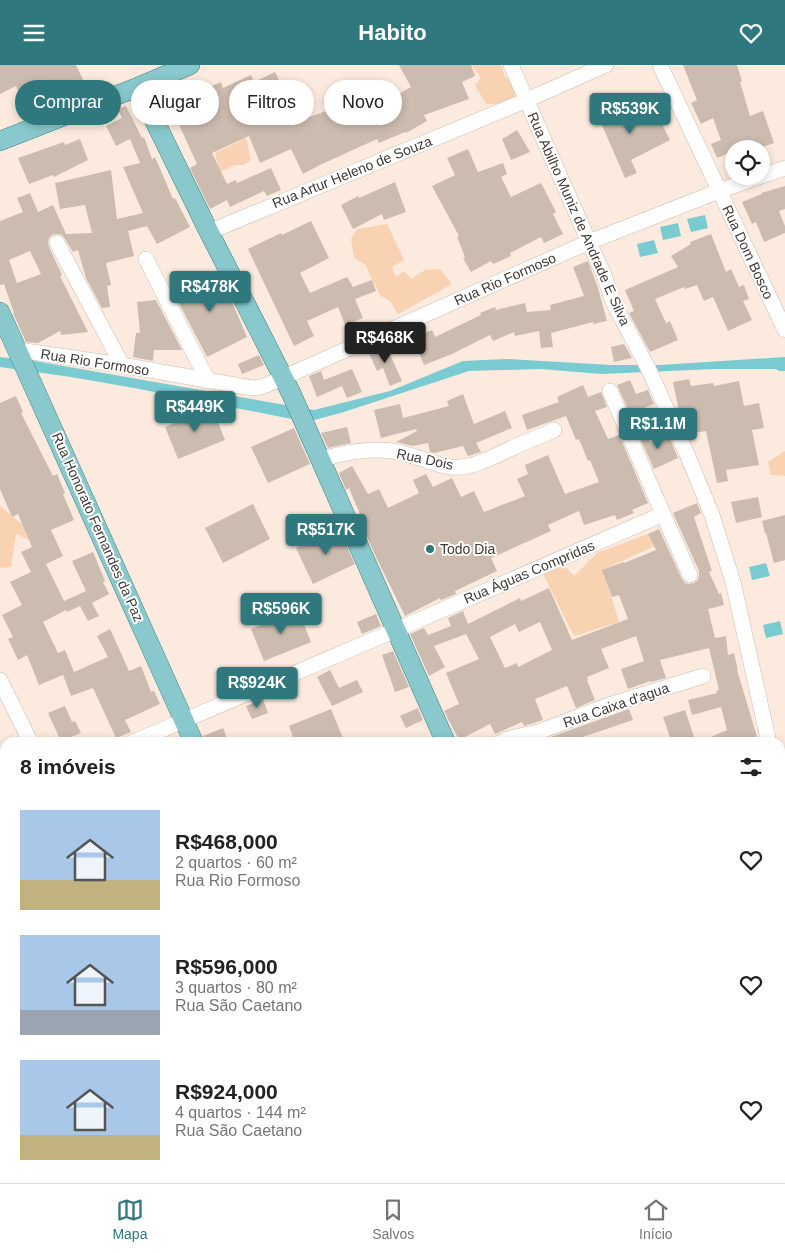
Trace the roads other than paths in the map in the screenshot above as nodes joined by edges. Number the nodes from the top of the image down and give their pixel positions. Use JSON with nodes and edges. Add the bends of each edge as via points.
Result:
{"nodes":[{"id":1,"x":190,"y":65,"type":"edge"},
{"id":2,"x":510,"y":65,"type":"edge"},
{"id":3,"x":606,"y":65,"type":"edge"},
{"id":4,"x":660,"y":65,"type":"edge"},
{"id":5,"x":155,"y":80,"type":"edge"},
{"id":6,"x":131,"y":90,"type":"edge"},
{"id":7,"x":527,"y":100,"type":"junction"},
{"id":8,"x":157,"y":125,"type":"edge"},
{"id":9,"x":0,"y":141,"type":"edge"},
{"id":10,"x":785,"y":168,"type":"edge"},
{"id":11,"x":770,"y":173,"type":"edge"},
{"id":12,"x":736,"y":185,"type":"edge"},
{"id":13,"x":719,"y":191,"type":"junction"},
{"id":14,"x":209,"y":231,"type":"junction"},
{"id":15,"x":589,"y":242,"type":"junction"},
{"id":16,"x":57,"y":243,"type":"dead end"},
{"id":17,"x":146,"y":259,"type":"dead end"},
{"id":18,"x":0,"y":312,"type":"edge"},
{"id":19,"x":785,"y":330,"type":"edge"},
{"id":20,"x":19,"y":352,"type":"junction"},
{"id":21,"x":122,"y":365,"type":"junction"},
{"id":22,"x":208,"y":381,"type":"junction"},
{"id":23,"x":287,"y":385,"type":"junction"},
{"id":24,"x":610,"y":391,"type":"dead end"},
{"id":25,"x":554,"y":430,"type":"dead end"},
{"id":26,"x":320,"y":460,"type":"junction"},
{"id":27,"x":663,"y":514,"type":"junction"},
{"id":28,"x":690,"y":575,"type":"dead end"},
{"id":29,"x":396,"y":630,"type":"junction"},
{"id":30,"x":703,"y":676,"type":"dead end"},
{"id":31,"x":0,"y":680,"type":"edge"},
{"id":32,"x":185,"y":720,"type":"junction"},
{"id":33,"x":28,"y":737,"type":"edge"},
{"id":34,"x":145,"y":737,"type":"edge"},
{"id":35,"x":192,"y":737,"type":"edge"},
{"id":36,"x":443,"y":737,"type":"edge"},
{"id":37,"x":516,"y":737,"type":"edge"},
{"id":38,"x":768,"y":737,"type":"edge"}],
"edges":[{"from":1,"to":5,"type":"main road"},
{"from":2,"to":7,"type":"street","name":"Rua Abilho Muniz de Andrade E Silva"},
{"from":3,"to":7,"type":"street","name":"Rua Artur Heleno de Souza"},
{"from":4,"to":13,"type":"street","name":"Rua Dom Bosco"},
{"from":6,"to":9,"type":"main road"},
{"from":7,"to":14,"type":"street","name":"Rua Artur Heleno de Souza"},
{"from":7,"to":15,"type":"street","name":"Rua Abilho Muniz de Andrade E Silva"},
{"from":8,"to":14,"type":"main road"},
{"from":10,"to":11,"type":"street","name":"Rua Rio Formoso"},
{"from":12,"to":13,"type":"street","name":"Rua Rio Formoso"},
{"from":13,"to":15,"type":"street","name":"Rua Rio Formoso"},
{"from":13,"to":19,"type":"street","name":"Rua Dom Bosco"},
{"from":14,"to":23,"type":"main road"},
{"from":15,"to":23,"type":"street","name":"Rua Rio Formoso"},
{"from":15,"to":38,"type":"street","name":"Rua Abilho Muniz de Andrade E Silva","via":[[712,515],[733,582]]},
{"from":16,"to":21,"type":"street"},
{"from":17,"to":22,"type":"street"},
{"from":18,"to":20,"type":"main road","name":"Rua Honorato Fernandes da Paz"},
{"from":20,"to":21,"type":"street","name":"Rua Rio Formoso"},
{"from":20,"to":32,"type":"main road","name":"Rua Honorato Fernandes da Paz"},
{"from":21,"to":22,"type":"street","name":"Rua Rio Formoso"},
{"from":22,"to":23,"type":"street","name":"Rua Rio Formoso","via":[[256,388],[271,383]]},
{"from":23,"to":26,"type":"main road"},
{"from":24,"to":27,"type":"street"},
{"from":25,"to":26,"type":"street","name":"Rua Dois","via":[[467,466],[450,467],[405,453],[366,450]]},
{"from":26,"to":29,"type":"main road"},
{"from":27,"to":28,"type":"street"},
{"from":27,"to":29,"type":"street","name":"Rua Águas Compridas"},
{"from":29,"to":32,"type":"street","name":"Rua Águas Compridas"},
{"from":29,"to":36,"type":"main road"},
{"from":30,"to":37,"type":"street","name":"Rua Caixa d'agua"},
{"from":31,"to":33,"type":"street"},
{"from":32,"to":34,"type":"street","name":"Rua Águas Compridas"},
{"from":32,"to":35,"type":"main road","name":"Rua Honorato Fernandes da Paz"}]}
